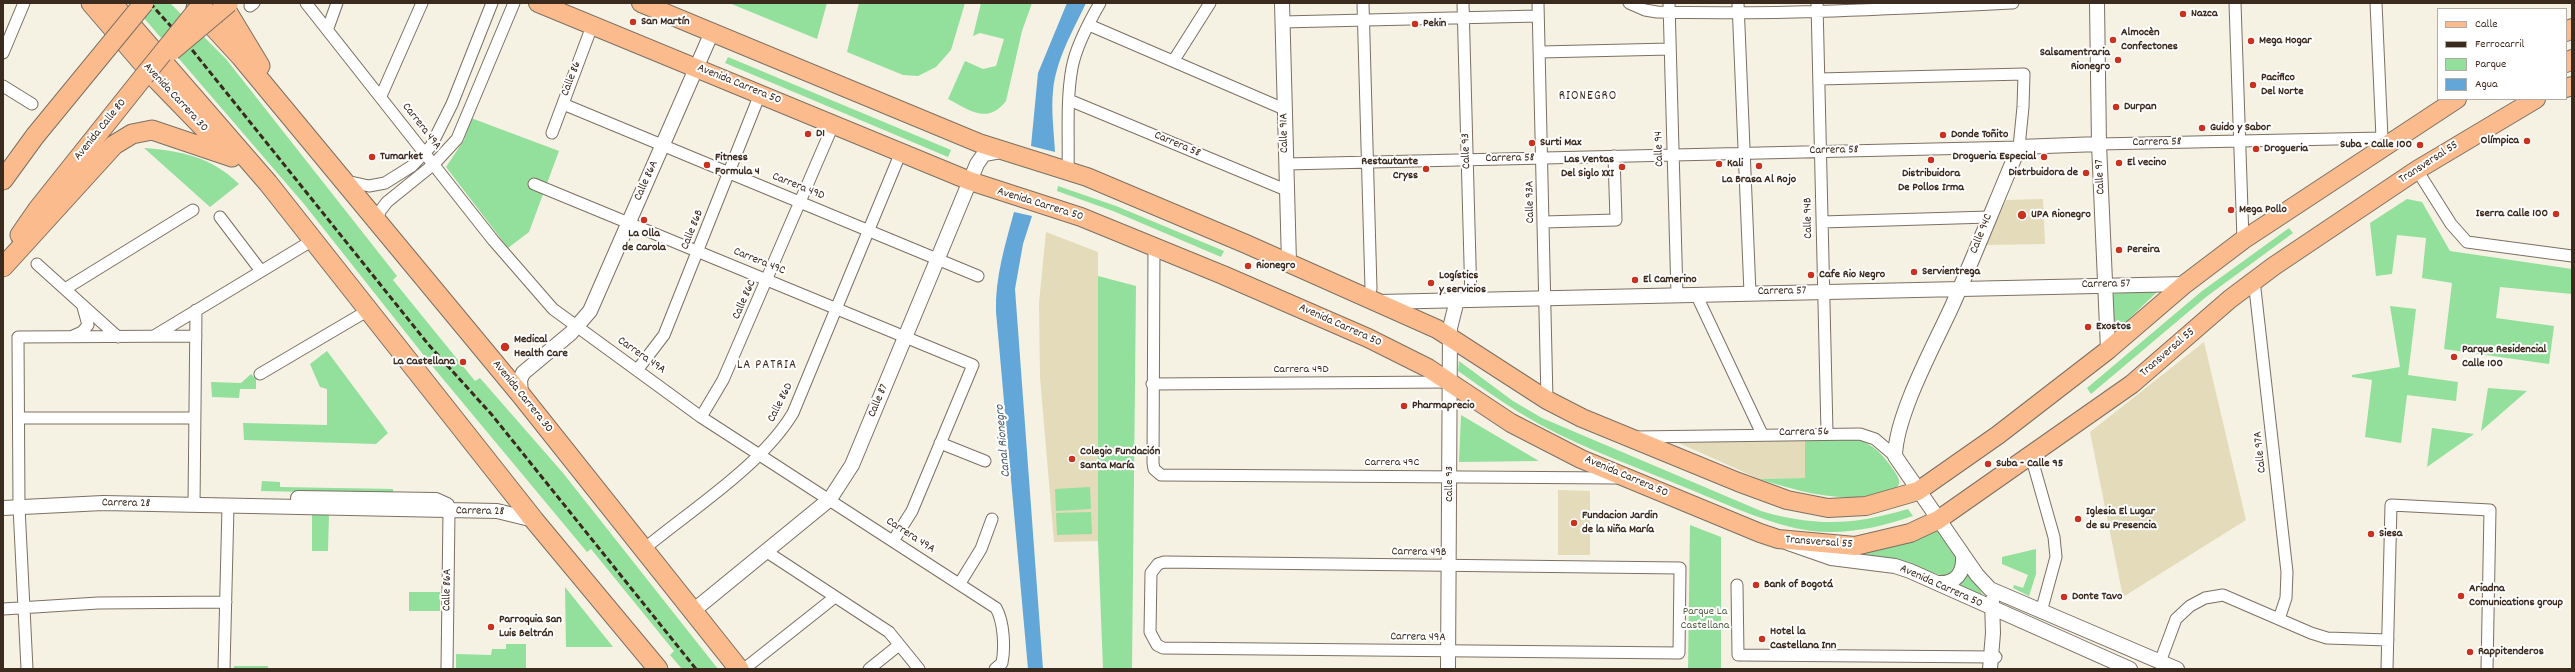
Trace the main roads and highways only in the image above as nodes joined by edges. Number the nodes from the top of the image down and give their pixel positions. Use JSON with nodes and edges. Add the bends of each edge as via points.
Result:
{"nodes":[{"id":1,"x":92,"y":3,"type":"edge"},
{"id":2,"x":144,"y":3,"type":"edge"},
{"id":3,"x":191,"y":3,"type":"edge"},
{"id":4,"x":203,"y":3,"type":"edge"},
{"id":5,"x":222,"y":3,"type":"edge"},
{"id":6,"x":229,"y":3,"type":"edge"},
{"id":7,"x":538,"y":3,"type":"edge"},
{"id":8,"x":641,"y":3,"type":"edge"},
{"id":9,"x":109,"y":11,"type":"edge"},
{"id":10,"x":144,"y":76,"type":"junction"},
{"id":11,"x":2455,"y":100,"type":"edge"},
{"id":12,"x":2534,"y":100,"type":"edge"},
{"id":13,"x":2509,"y":103,"type":"edge"},
{"id":14,"x":2487,"y":127,"type":"junction"},
{"id":15,"x":300,"y":129,"type":"junction"},
{"id":16,"x":232,"y":157,"type":"junction"},
{"id":17,"x":3,"y":180,"type":"edge"},
{"id":18,"x":268,"y":183,"type":"junction"},
{"id":19,"x":3,"y":260,"type":"edge"},
{"id":20,"x":3,"y":267,"type":"edge"},
{"id":21,"x":1778,"y":539,"type":"joint"},
{"id":22,"x":658,"y":669,"type":"edge"},
{"id":23,"x":739,"y":669,"type":"edge"}],
"edges":[{"from":1,"to":9,"type":"highway","name":"Avenida Carrera 30"},
{"from":2,"to":17,"type":"highway","bridge":true,"via":[[35,136]]},
{"from":3,"to":15,"type":"highway","name":"Avenida Carrera 30","via":[[222,35]]},
{"from":4,"to":10,"type":"highway","name":"Avenida Calle 80","bridge":true},
{"from":5,"to":15,"type":"highway","name":"Avenida Carrera 30"},
{"from":6,"to":10,"type":"main road","bridge":true},
{"from":7,"to":21,"type":"main road","name":"Avenida Carrera 50","via":[[970,181],[1067,212],[1154,247],[1368,338],[1428,368],[1526,432],[1628,479]]},
{"from":8,"to":11,"type":"main road","via":[[1001,151],[1068,170],[1289,263],[1375,296],[1450,336],[1547,400],[1628,437],[1738,482],[1808,506],[1828,508],[1866,506],[1918,491],[1992,440],[2243,240],[2383,142]]},
{"from":9,"to":16,"type":"highway","name":"Avenida Carrera 30","via":[[158,81]]},
{"from":9,"to":18,"type":"highway","name":"Avenida Carrera 30"},
{"from":10,"to":19,"type":"highway","name":"Avenida Calle 80","via":[[38,209]]},
{"from":12,"to":14,"type":"main road","name":"Transversal 55"},
{"from":13,"to":14,"type":"main road"},
{"from":14,"to":21,"type":"main road","name":"Transversal 55","via":[[2417,170],[2254,280],[2132,384],[1938,520],[1910,533],[1855,546]]},
{"from":15,"to":23,"type":"highway","name":"Avenida Carrera 30","via":[[521,395]]},
{"from":16,"to":18,"type":"highway","name":"Avenida Carrera 30"},
{"from":16,"to":20,"type":"highway","via":[[152,130],[127,136],[114,145]]},
{"from":18,"to":22,"type":"highway","name":"Avenida Carrera 30","via":[[534,520]]}]}
